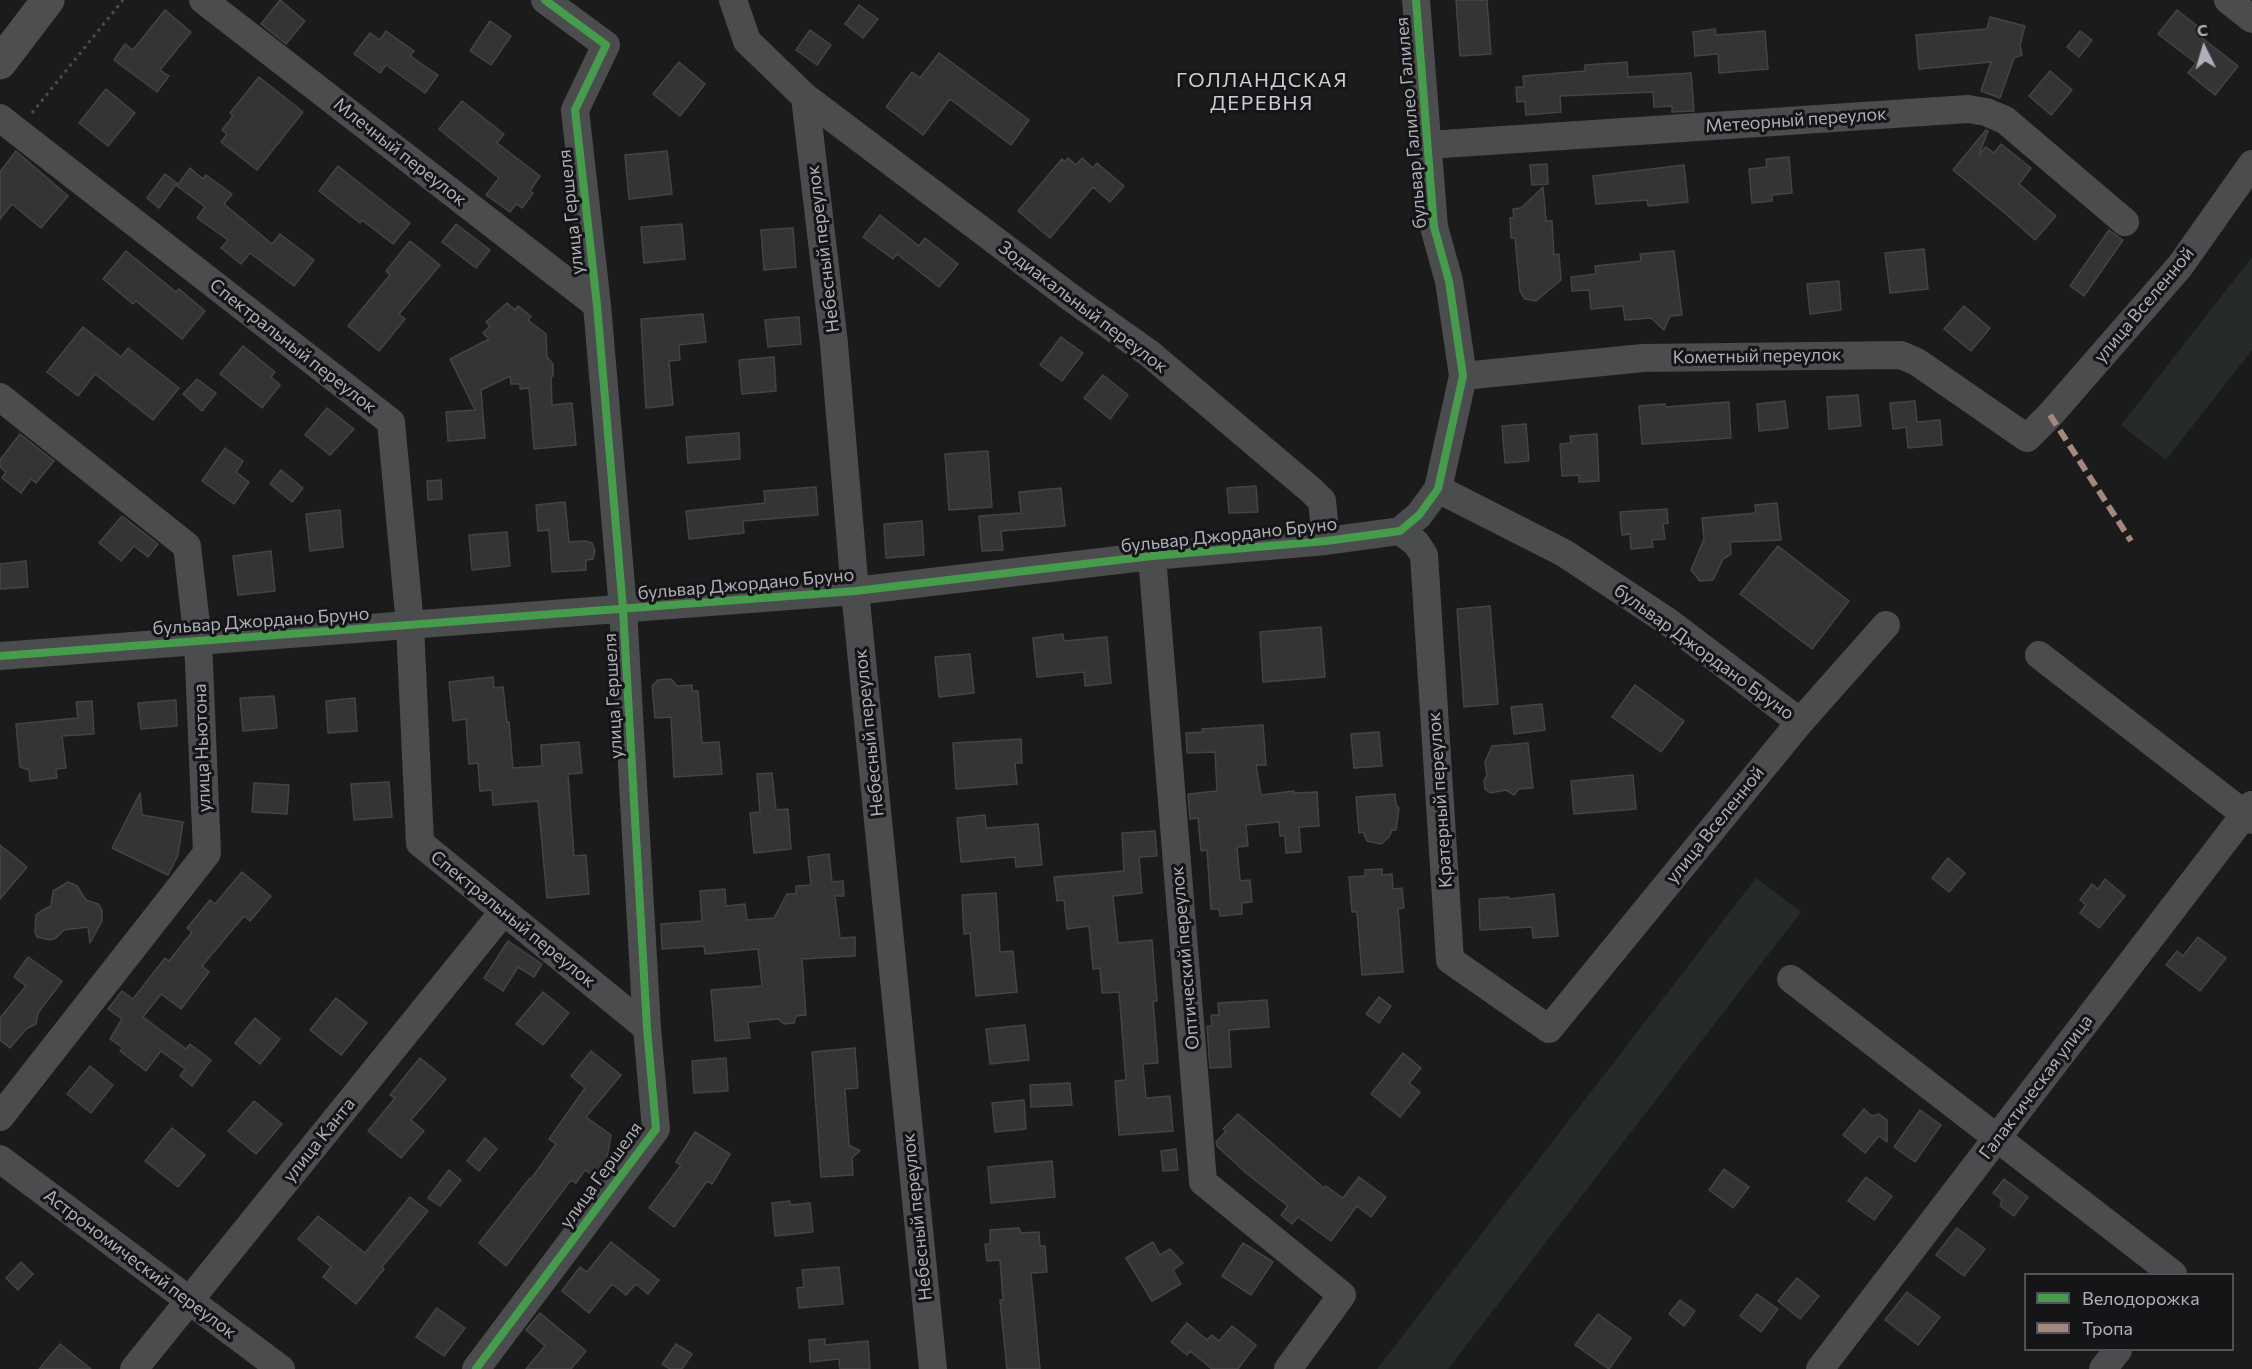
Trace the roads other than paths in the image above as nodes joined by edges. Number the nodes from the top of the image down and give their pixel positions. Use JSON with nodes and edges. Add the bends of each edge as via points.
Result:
{"nodes":[{"id":1,"x":48,"y":0,"type":"edge"},
{"id":2,"x":202,"y":0,"type":"edge"},
{"id":3,"x":545,"y":0,"type":"edge"},
{"id":4,"x":733,"y":0,"type":"edge"},
{"id":5,"x":1416,"y":0,"type":"edge"},
{"id":6,"x":2228,"y":0,"type":"edge"},
{"id":7,"x":2252,"y":19,"type":"edge"},
{"id":8,"x":0,"y":63,"type":"edge"},
{"id":9,"x":805,"y":97,"type":"junction"},
{"id":10,"x":8,"y":124,"type":"edge"},
{"id":11,"x":1428,"y":145,"type":"junction"},
{"id":12,"x":2252,"y":164,"type":"edge"},
{"id":13,"x":2126,"y":222,"type":"dead end"},
{"id":14,"x":597,"y":305,"type":"junction"},
{"id":15,"x":1463,"y":376,"type":"junction"},
{"id":16,"x":0,"y":397,"type":"edge"},
{"id":17,"x":2027,"y":438,"type":"joint"},
{"id":18,"x":1438,"y":489,"type":"junction"},
{"id":19,"x":1400,"y":531,"type":"junction"},
{"id":20,"x":1326,"y":541,"type":"junction"},
{"id":21,"x":1152,"y":556,"type":"junction"},
{"id":22,"x":855,"y":591,"type":"junction"},
{"id":23,"x":623,"y":609,"type":"junction"},
{"id":24,"x":410,"y":625,"type":"junction"},
{"id":25,"x":1886,"y":625,"type":"dead end"},
{"id":26,"x":198,"y":641,"type":"junction"},
{"id":27,"x":2039,"y":655,"type":"dead end"},
{"id":28,"x":0,"y":656,"type":"edge"},
{"id":29,"x":1800,"y":722,"type":"junction"},
{"id":30,"x":2250,"y":813,"type":"edge"},
{"id":31,"x":504,"y":911,"type":"junction"},
{"id":32,"x":1791,"y":979,"type":"dead end"},
{"id":33,"x":647,"y":1028,"type":"junction"},
{"id":34,"x":1549,"y":1029,"type":"joint"},
{"id":35,"x":0,"y":1117,"type":"edge"},
{"id":36,"x":1998,"y":1138,"type":"junction"},
{"id":37,"x":0,"y":1159,"type":"edge"},
{"id":38,"x":2170,"y":1273,"type":"edge"},
{"id":39,"x":189,"y":1301,"type":"junction"},
{"id":40,"x":2117,"y":1351,"type":"edge"},
{"id":41,"x":135,"y":1369,"type":"edge"},
{"id":42,"x":281,"y":1369,"type":"edge"},
{"id":43,"x":476,"y":1369,"type":"edge"},
{"id":44,"x":933,"y":1369,"type":"edge"},
{"id":45,"x":1288,"y":1369,"type":"edge"},
{"id":46,"x":1820,"y":1369,"type":"edge"},
{"id":47,"x":2103,"y":1369,"type":"edge"}],
"edges":[{"from":1,"to":8,"type":"main road"},
{"from":2,"to":14,"type":"street","name":"Млечный переулок"},
{"from":3,"to":14,"type":"street","name":"улица Гершеля","via":[[606,45],[575,111]]},
{"from":4,"to":9,"type":"street","name":"Зодиакальный переулок","via":[[747,41]]},
{"from":5,"to":11,"type":"street","name":"бульвар Галилео Галилея"},
{"from":6,"to":7,"type":"street"},
{"from":9,"to":20,"type":"street","name":"Зодиакальный переулок","via":[[1150,354],[1312,490],[1322,501]]},
{"from":9,"to":22,"type":"street","name":"Небесный переулок","via":[[834,344]]},
{"from":10,"to":24,"type":"street","name":"Спектральный переулок","via":[[391,422]]},
{"from":11,"to":13,"type":"street","name":"Метеорный переулок","via":[[1968,109],[2005,120]]},
{"from":11,"to":15,"type":"street","name":"бульвар Галилео Галилея","via":[[1434,227],[1449,281]]},
{"from":12,"to":17,"type":"street","name":"улица Вселенной","via":[[2180,266]]},
{"from":14,"to":23,"type":"street","name":"улица Гершеля"},
{"from":15,"to":17,"type":"street","name":"Кометный переулок","via":[[1643,358],[1901,355]]},
{"from":15,"to":18,"type":"street","name":"бульвар Галилео Галилея"},
{"from":16,"to":26,"type":"street","name":"улица Ньютона","via":[[187,546]]},
{"from":18,"to":19,"type":"street","via":[[1419,515]]},
{"from":18,"to":29,"type":"street","name":"бульвар Джордано Бруно","via":[[1564,553],[1667,621]]},
{"from":19,"to":20,"type":"street","name":"бульвар Джордано Бруно"},
{"from":19,"to":34,"type":"street","name":"Кратерный переулок","via":[[1424,555],[1450,960]]},
{"from":20,"to":21,"type":"street","name":"бульвар Джордано Бруно"},
{"from":21,"to":22,"type":"street","name":"бульвар Джордано Бруно"},
{"from":21,"to":45,"type":"street","name":"Оптический переулок","via":[[1203,1182],[1342,1295]]},
{"from":22,"to":23,"type":"street","name":"бульвар Джордано Бруно"},
{"from":22,"to":44,"type":"street","name":"Небесный переулок"},
{"from":23,"to":24,"type":"street","name":"бульвар Джордано Бруно"},
{"from":23,"to":33,"type":"street","name":"улица Гершеля"},
{"from":24,"to":26,"type":"street","name":"бульвар Джордано Бруно"},
{"from":24,"to":31,"type":"street","name":"Спектральный переулок","via":[[420,843]]},
{"from":25,"to":29,"type":"street","name":"улица Вселенной"},
{"from":26,"to":28,"type":"street","name":"бульвар Джордано Бруно"},
{"from":26,"to":35,"type":"street","name":"улица Ньютона","via":[[207,853]]},
{"from":27,"to":30,"type":"street"},
{"from":29,"to":34,"type":"street","name":"улица Вселенной"},
{"from":30,"to":36,"type":"street","name":"Галактическая улица"},
{"from":31,"to":33,"type":"street","name":"Спектральный переулок"},
{"from":31,"to":39,"type":"street","name":"улица Канта"},
{"from":32,"to":36,"type":"street"},
{"from":33,"to":43,"type":"street","name":"улица Гершеля","via":[[656,1129]]},
{"from":36,"to":38,"type":"street"},
{"from":36,"to":46,"type":"street","name":"Галактическая улица"},
{"from":37,"to":39,"type":"street","name":"Астрономический переулок"},
{"from":39,"to":41,"type":"street","name":"улица Канта"},
{"from":39,"to":42,"type":"street","name":"Астрономический переулок"},
{"from":40,"to":47,"type":"street"}]}
